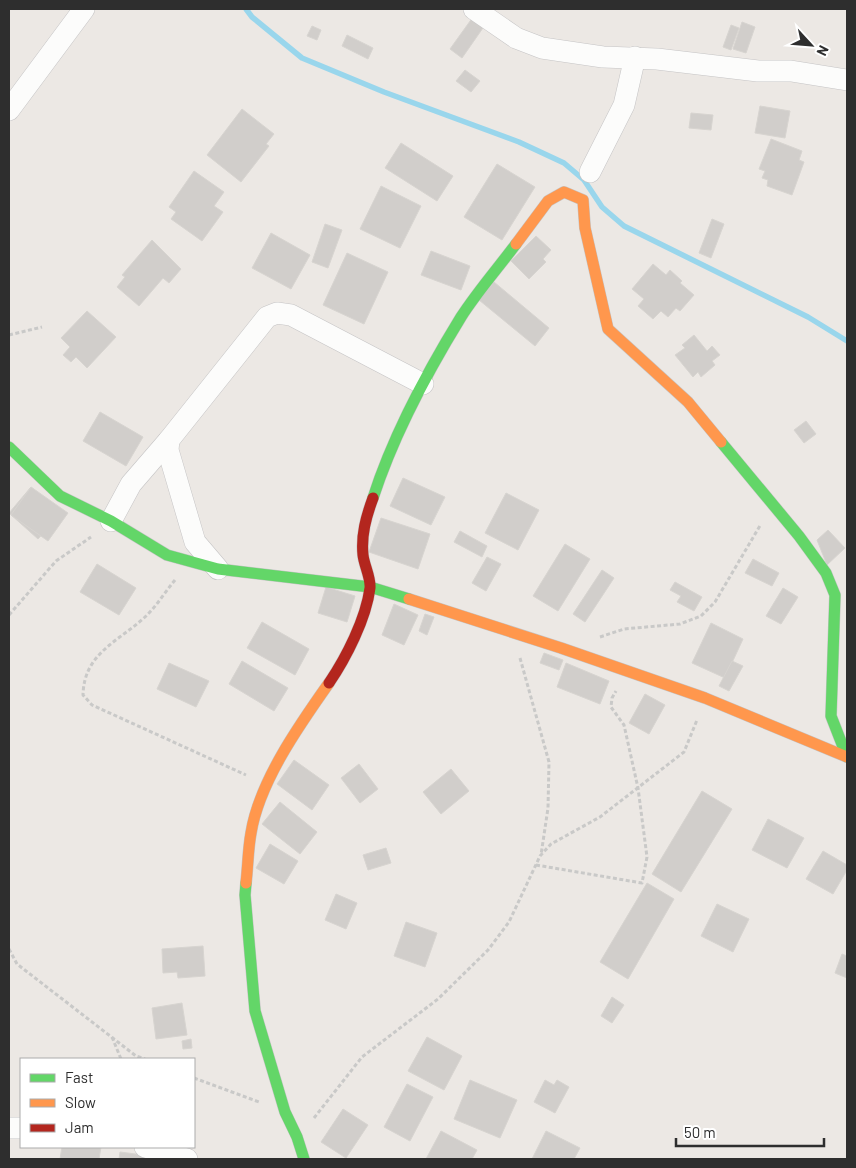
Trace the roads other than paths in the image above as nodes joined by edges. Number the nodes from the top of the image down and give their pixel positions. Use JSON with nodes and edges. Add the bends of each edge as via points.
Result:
{"nodes":[{"id":1,"x":84,"y":9,"type":"edge"},
{"id":2,"x":474,"y":9,"type":"edge"},
{"id":3,"x":635,"y":57,"type":"junction"},
{"id":4,"x":847,"y":80,"type":"edge"},
{"id":5,"x":9,"y":110,"type":"edge"},
{"id":6,"x":590,"y":172,"type":"dead end"},
{"id":7,"x":424,"y":384,"type":"junction"},
{"id":8,"x":169,"y":440,"type":"junction"},
{"id":9,"x":9,"y":447,"type":"edge"},
{"id":10,"x":111,"y":521,"type":"junction"},
{"id":11,"x":218,"y":569,"type":"junction"},
{"id":12,"x":370,"y":587,"type":"junction"},
{"id":13,"x":847,"y":757,"type":"edge"},
{"id":14,"x":148,"y":1148,"type":"edge"},
{"id":15,"x":187,"y":1159,"type":"edge"},
{"id":16,"x":304,"y":1159,"type":"edge"}],
"edges":[{"from":1,"to":5,"type":"street"},
{"from":2,"to":3,"type":"street","via":[[516,38],[542,48]]},
{"from":3,"to":4,"type":"street","via":[[758,71],[791,71]]},
{"from":3,"to":6,"type":"street","via":[[624,105]]},
{"from":7,"to":8,"type":"street","via":[[291,315],[277,313],[267,317]]},
{"from":7,"to":12,"type":"street","via":[[380,476],[364,524],[363,554]]},
{"from":7,"to":13,"type":"street","via":[[462,316],[548,201],[564,192],[583,200],[584,228],[608,329],[688,402],[826,574],[835,595],[831,716]]},
{"from":8,"to":10,"type":"street","via":[[131,484]]},
{"from":8,"to":11,"type":"street","via":[[168,450],[195,542]]},
{"from":9,"to":10,"type":"street","via":[[60,496]]},
{"from":10,"to":11,"type":"street","via":[[167,555]]},
{"from":11,"to":12,"type":"street"},
{"from":12,"to":13,"type":"street","via":[[705,698]]},
{"from":12,"to":16,"type":"street","via":[[358,627],[341,665],[296,730],[267,784],[251,831],[245,895],[255,1011],[285,1112]]},
{"from":14,"to":15,"type":"street"}]}
